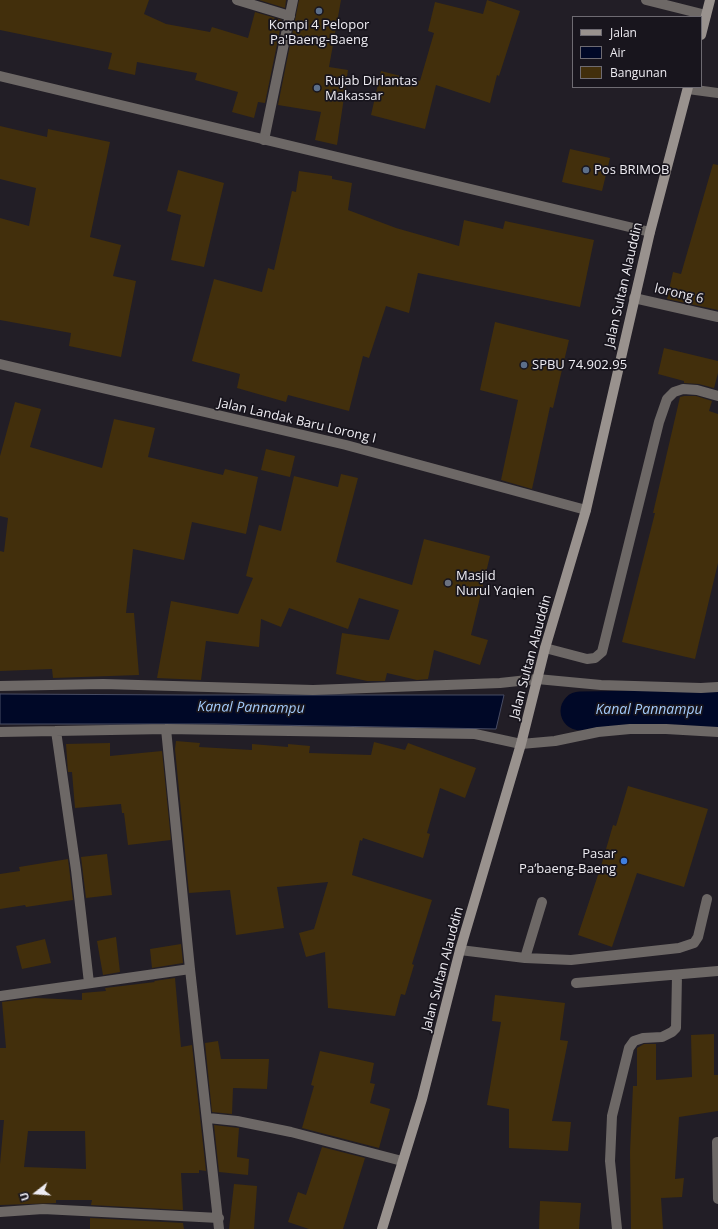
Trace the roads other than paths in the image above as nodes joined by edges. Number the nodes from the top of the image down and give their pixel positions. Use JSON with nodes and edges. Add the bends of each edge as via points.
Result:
{"nodes":[{"id":1,"x":237,"y":0,"type":"edge"},
{"id":2,"x":293,"y":0,"type":"edge"},
{"id":3,"x":646,"y":0,"type":"edge"},
{"id":4,"x":710,"y":0,"type":"edge"},
{"id":5,"x":706,"y":15,"type":"junction"},
{"id":6,"x":290,"y":16,"type":"junction"},
{"id":7,"x":702,"y":31,"type":"edge"},
{"id":8,"x":0,"y":76,"type":"edge"},
{"id":9,"x":688,"y":88,"type":"edge"},
{"id":10,"x":718,"y":93,"type":"edge"},
{"id":11,"x":264,"y":140,"type":"junction"},
{"id":12,"x":650,"y":232,"type":"junction"},
{"id":13,"x":634,"y":298,"type":"junction"},
{"id":14,"x":718,"y":317,"type":"edge"},
{"id":15,"x":0,"y":364,"type":"edge"},
{"id":16,"x":718,"y":396,"type":"edge"},
{"id":17,"x":586,"y":510,"type":"junction"},
{"id":18,"x":545,"y":648,"type":"junction"},
{"id":19,"x":537,"y":679,"type":"junction"},
{"id":20,"x":0,"y":686,"type":"edge"},
{"id":21,"x":718,"y":686,"type":"edge"},
{"id":22,"x":166,"y":729,"type":"junction"},
{"id":23,"x":56,"y":731,"type":"junction"},
{"id":24,"x":0,"y":732,"type":"edge"},
{"id":25,"x":718,"y":732,"type":"edge"},
{"id":26,"x":521,"y":744,"type":"junction"},
{"id":27,"x":707,"y":899,"type":"dead end"},
{"id":28,"x":542,"y":902,"type":"dead end"},
{"id":29,"x":460,"y":950,"type":"junction"},
{"id":30,"x":526,"y":958,"type":"junction"},
{"id":31,"x":190,"y":969,"type":"junction"},
{"id":32,"x":718,"y":971,"type":"edge"},
{"id":33,"x":677,"y":975,"type":"junction"},
{"id":34,"x":89,"y":983,"type":"junction"},
{"id":35,"x":576,"y":983,"type":"dead end"},
{"id":36,"x":0,"y":996,"type":"edge"},
{"id":37,"x":208,"y":1118,"type":"junction"},
{"id":38,"x":717,"y":1142,"type":"dead end"},
{"id":39,"x":402,"y":1161,"type":"junction"},
{"id":40,"x":718,"y":1199,"type":"edge"},
{"id":41,"x":0,"y":1212,"type":"edge"},
{"id":42,"x":219,"y":1218,"type":"junction"},
{"id":43,"x":219,"y":1229,"type":"edge"},
{"id":44,"x":382,"y":1229,"type":"edge"},
{"id":45,"x":617,"y":1229,"type":"edge"}],
"edges":[{"from":1,"to":6,"type":"street"},
{"from":2,"to":6,"type":"street"},
{"from":3,"to":5,"type":"street"},
{"from":4,"to":5,"type":"main road"},
{"from":5,"to":7,"type":"main road"},
{"from":6,"to":11,"type":"street"},
{"from":8,"to":11,"type":"street"},
{"from":9,"to":10,"type":"street"},
{"from":9,"to":12,"type":"main road","name":"Jalan Sultan Alauddin"},
{"from":11,"to":12,"type":"street"},
{"from":12,"to":13,"type":"main road","name":"Jalan Sultan Alauddin"},
{"from":13,"to":14,"type":"street","name":"lorong 6"},
{"from":13,"to":17,"type":"main road","name":"Jalan Sultan Alauddin"},
{"from":15,"to":17,"type":"street","name":"Jalan Landak Baru Lorong I","via":[[346,445]]},
{"from":16,"to":18,"type":"street","via":[[683,389],[674,392],[667,399],[659,422],[602,652],[595,658],[587,659]]},
{"from":17,"to":18,"type":"main road","name":"Jalan Sultan Alauddin"},
{"from":18,"to":19,"type":"main road","name":"Jalan Sultan Alauddin"},
{"from":19,"to":20,"type":"street","via":[[500,683],[314,690],[103,684]]},
{"from":19,"to":21,"type":"street","via":[[601,685],[701,688]]},
{"from":19,"to":26,"type":"main road","name":"Jalan Sultan Alauddin"},
{"from":22,"to":23,"type":"street"},
{"from":22,"to":26,"type":"street","via":[[475,734]]},
{"from":22,"to":31,"type":"street"},
{"from":23,"to":24,"type":"street"},
{"from":23,"to":34,"type":"street"},
{"from":25,"to":26,"type":"street","via":[[630,729]]},
{"from":26,"to":29,"type":"main road","name":"Jalan Sultan Alauddin"},
{"from":27,"to":30,"type":"street","via":[[698,937],[688,946],[571,960]]},
{"from":28,"to":30,"type":"street"},
{"from":29,"to":30,"type":"street"},
{"from":29,"to":39,"type":"main road","name":"Jalan Sultan Alauddin","via":[[422,1099]]},
{"from":31,"to":34,"type":"street"},
{"from":31,"to":37,"type":"street"},
{"from":32,"to":33,"type":"street"},
{"from":33,"to":35,"type":"street"},
{"from":33,"to":45,"type":"street","via":[[676,1028],[662,1037],[634,1041],[629,1048],[612,1116],[610,1161]]},
{"from":34,"to":36,"type":"street"},
{"from":37,"to":39,"type":"street","via":[[291,1132]]},
{"from":37,"to":42,"type":"street"},
{"from":38,"to":40,"type":"street"},
{"from":39,"to":44,"type":"main road","name":"Jalan Sultan Alauddin"},
{"from":41,"to":42,"type":"street","via":[[43,1210]]},
{"from":42,"to":43,"type":"street"}]}
